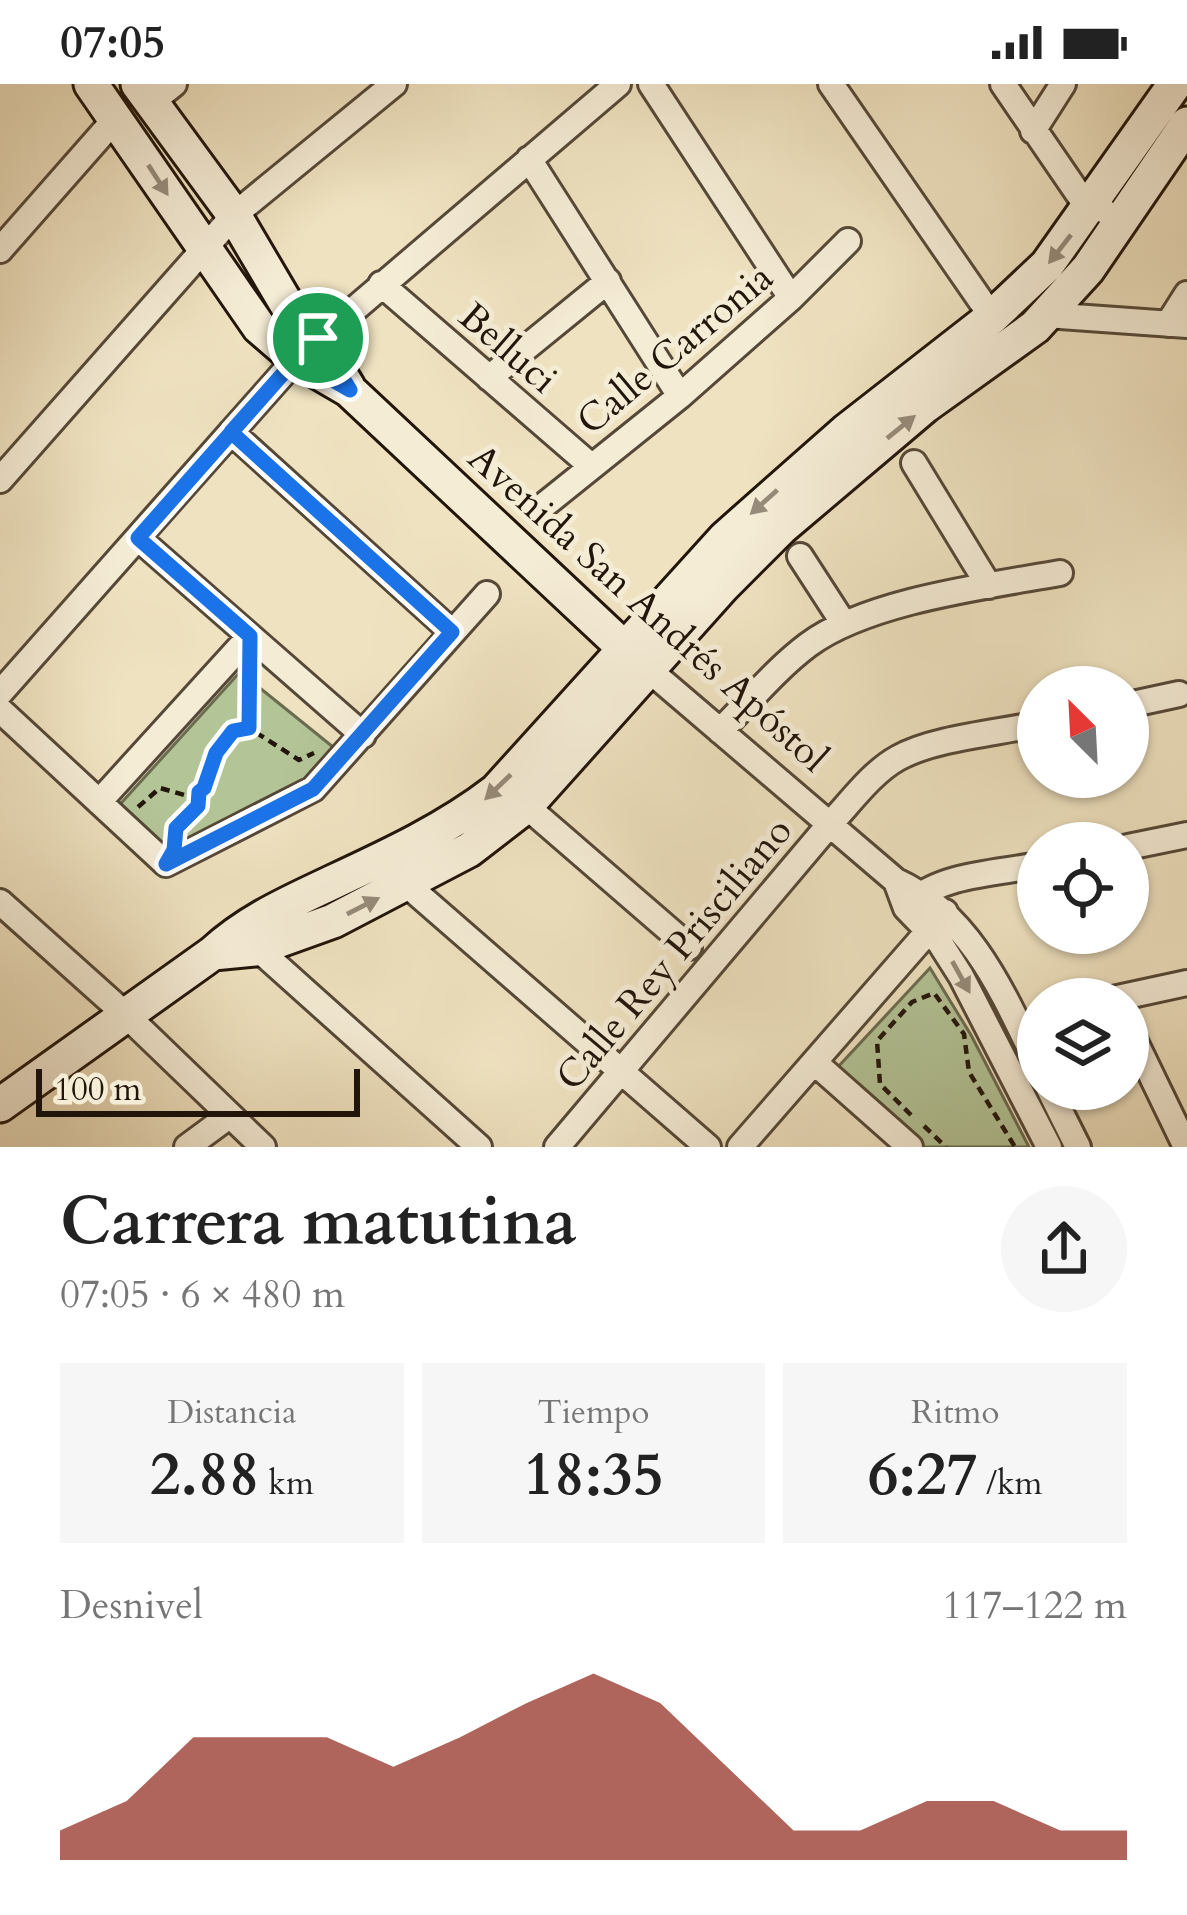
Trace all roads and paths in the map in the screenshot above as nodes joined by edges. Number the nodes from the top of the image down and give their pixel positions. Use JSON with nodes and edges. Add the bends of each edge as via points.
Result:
{"nodes":[{"id":1,"x":91,"y":84,"type":"edge"},
{"id":2,"x":394,"y":84,"type":"edge"},
{"id":3,"x":618,"y":84,"type":"edge"},
{"id":4,"x":651,"y":84,"type":"edge"},
{"id":5,"x":831,"y":84,"type":"edge"},
{"id":6,"x":1003,"y":84,"type":"edge"},
{"id":7,"x":1063,"y":84,"type":"edge"},
{"id":8,"x":1175,"y":84,"type":"edge"},
{"id":9,"x":155,"y":90,"type":"edge"},
{"id":10,"x":118,"y":117,"type":"junction"},
{"id":11,"x":1187,"y":124,"type":"edge"},
{"id":12,"x":1034,"y":131,"type":"junction"},
{"id":13,"x":529,"y":159,"type":"junction"},
{"id":14,"x":1107,"y":212,"type":"junction"},
{"id":15,"x":234,"y":215,"type":"junction"},
{"id":16,"x":848,"y":242,"type":"dead end"},
{"id":17,"x":0,"y":250,"type":"edge"},
{"id":18,"x":204,"y":250,"type":"junction"},
{"id":19,"x":608,"y":281,"type":"junction"},
{"id":20,"x":381,"y":284,"type":"junction"},
{"id":21,"x":1187,"y":294,"type":"edge"},
{"id":22,"x":791,"y":298,"type":"junction"},
{"id":23,"x":1046,"y":315,"type":"junction"},
{"id":24,"x":992,"y":317,"type":"junction"},
{"id":25,"x":1178,"y":324,"type":"edge"},
{"id":26,"x":307,"y":348,"type":"junction"},
{"id":27,"x":970,"y":354,"type":"junction"},
{"id":28,"x":489,"y":377,"type":"junction"},
{"id":29,"x":680,"y":396,"type":"junction"},
{"id":30,"x":231,"y":432,"type":"junction"},
{"id":31,"x":914,"y":463,"type":"dead end"},
{"id":32,"x":590,"y":465,"type":"junction"},
{"id":33,"x":0,"y":479,"type":"edge"},
{"id":34,"x":543,"y":506,"type":"dead end"},
{"id":35,"x":138,"y":538,"type":"junction"},
{"id":36,"x":800,"y":556,"type":"dead end"},
{"id":37,"x":1060,"y":573,"type":"dead end"},
{"id":38,"x":989,"y":586,"type":"junction"},
{"id":39,"x":487,"y":594,"type":"dead end"},
{"id":40,"x":844,"y":624,"type":"junction"},
{"id":41,"x":452,"y":632,"type":"junction"},
{"id":42,"x":250,"y":636,"type":"junction"},
{"id":43,"x":623,"y":646,"type":"junction"},
{"id":44,"x":649,"y":670,"type":"junction"},
{"id":45,"x":0,"y":693,"type":"edge"},
{"id":46,"x":1179,"y":694,"type":"dead end"},
{"id":47,"x":1149,"y":700,"type":"edge"},
{"id":48,"x":0,"y":710,"type":"edge"},
{"id":49,"x":249,"y":728,"type":"junction"},
{"id":50,"x":1017,"y":729,"type":"edge"},
{"id":51,"x":720,"y":731,"type":"junction"},
{"id":52,"x":363,"y":735,"type":"junction"},
{"id":53,"x":323,"y":749,"type":"dead end"},
{"id":54,"x":199,"y":792,"type":"junction"},
{"id":55,"x":99,"y":802,"type":"junction"},
{"id":56,"x":537,"y":816,"type":"junction"},
{"id":57,"x":829,"y":825,"type":"junction"},
{"id":58,"x":1187,"y":835,"type":"edge"},
{"id":59,"x":1149,"y":843,"type":"edge"},
{"id":60,"x":166,"y":864,"type":"junction"},
{"id":61,"x":398,"y":870,"type":"junction"},
{"id":62,"x":1017,"y":871,"type":"edge"},
{"id":63,"x":914,"y":900,"type":"junction"},
{"id":64,"x":5,"y":914,"type":"edge"},
{"id":65,"x":937,"y":920,"type":"junction"},
{"id":66,"x":247,"y":939,"type":"junction"},
{"id":67,"x":689,"y":947,"type":"dead end"},
{"id":68,"x":1187,"y":983,"type":"edge"},
{"id":69,"x":1149,"y":991,"type":"edge"},
{"id":70,"x":1017,"y":1003,"type":"edge"},
{"id":71,"x":125,"y":1014,"type":"junction"},
{"id":72,"x":814,"y":1062,"type":"junction"},
{"id":73,"x":1149,"y":1068,"type":"edge"},
{"id":74,"x":620,"y":1073,"type":"junction"},
{"id":75,"x":0,"y":1105,"type":"edge"},
{"id":76,"x":1060,"y":1110,"type":"edge"},
{"id":77,"x":229,"y":1116,"type":"junction"},
{"id":78,"x":1185,"y":1139,"type":"edge"},
{"id":79,"x":187,"y":1147,"type":"edge"},
{"id":80,"x":263,"y":1147,"type":"edge"},
{"id":81,"x":479,"y":1147,"type":"edge"},
{"id":82,"x":557,"y":1147,"type":"edge"},
{"id":83,"x":708,"y":1147,"type":"edge"},
{"id":84,"x":740,"y":1147,"type":"edge"},
{"id":85,"x":910,"y":1147,"type":"edge"},
{"id":86,"x":946,"y":1147,"type":"edge"},
{"id":87,"x":1015,"y":1147,"type":"edge"},
{"id":88,"x":1049,"y":1147,"type":"edge"},
{"id":89,"x":1078,"y":1147,"type":"edge"}],
"edges":[{"from":1,"to":10,"type":"street","name":"Avenida San Andrés Apóstol"},
{"from":2,"to":15,"type":"street"},
{"from":3,"to":13,"type":"street"},
{"from":4,"to":22,"type":"street"},
{"from":5,"to":24,"type":"street"},
{"from":6,"to":12,"type":"street"},
{"from":7,"to":12,"type":"street"},
{"from":8,"to":14,"type":"street"},
{"from":9,"to":15,"type":"street","name":"Avenida San Andrés Apóstol"},
{"from":10,"to":17,"type":"street"},
{"from":10,"to":18,"type":"street","name":"Avenida San Andrés Apóstol","one_way":true},
{"from":11,"to":14,"type":"street"},
{"from":12,"to":14,"type":"street","via":[[1078,194]]},
{"from":13,"to":19,"type":"street"},
{"from":13,"to":20,"type":"street"},
{"from":14,"to":23,"type":"street","via":[[1088,269]]},
{"from":14,"to":24,"type":"street","one_way":true},
{"from":15,"to":18,"type":"street"},
{"from":15,"to":26,"type":"street","name":"Avenida San Andrés Apóstol"},
{"from":16,"to":22,"type":"street","name":"Calle Carronia"},
{"from":18,"to":26,"type":"street","name":"Avenida San Andrés Apóstol","via":[[259,327]]},
{"from":18,"to":33,"type":"street"},
{"from":19,"to":28,"type":"street"},
{"from":19,"to":29,"type":"street"},
{"from":20,"to":26,"type":"street"},
{"from":20,"to":28,"type":"street","name":"Belluci"},
{"from":21,"to":25,"type":"street"},
{"from":22,"to":29,"type":"street","name":"Calle Carronia"},
{"from":23,"to":25,"type":"street"},
{"from":23,"to":27,"type":"street"},
{"from":24,"to":27,"type":"street"},
{"from":26,"to":30,"type":"street"},
{"from":26,"to":43,"type":"street","name":"Avenida San Andrés Apóstol"},
{"from":27,"to":43,"type":"street","one_way":true,"via":[[846,430]]},
{"from":44,"to":27,"type":"street","one_way":true,"via":[[781,528],[925,406]]},
{"from":28,"to":32,"type":"street","name":"Belluci"},
{"from":29,"to":32,"type":"street","name":"Calle Carronia"},
{"from":30,"to":35,"type":"street"},
{"from":30,"to":41,"type":"street"},
{"from":31,"to":38,"type":"street"},
{"from":32,"to":34,"type":"street","name":"Calle Carronia"},
{"from":35,"to":42,"type":"street"},
{"from":35,"to":45,"type":"street"},
{"from":36,"to":40,"type":"street"},
{"from":37,"to":38,"type":"street"},
{"from":38,"to":40,"type":"street"},
{"from":39,"to":41,"type":"street"},
{"from":40,"to":51,"type":"street","via":[[796,655]]},
{"from":41,"to":52,"type":"street"},
{"from":42,"to":49,"type":"path"},
{"from":42,"to":52,"type":"street"},
{"from":42,"to":55,"type":"street"},
{"from":43,"to":44,"type":"street","name":"Avenida San Andrés Apóstol"},
{"from":43,"to":61,"type":"street","one_way":true,"via":[[496,791]]},
{"from":44,"to":51,"type":"street","name":"Avenida San Andrés Apóstol"},
{"from":44,"to":56,"type":"street"},
{"from":46,"to":47,"type":"street"},
{"from":48,"to":55,"type":"street"},
{"from":49,"to":53,"type":"path","via":[[299,760]]},
{"from":49,"to":54,"type":"path","via":[[224,742]]},
{"from":50,"to":57,"type":"street","name":"Calle Rey Prisciliano","via":[[896,759]]},
{"from":51,"to":57,"type":"street","name":"Avenida San Andrés Apóstol"},
{"from":52,"to":60,"type":"street","via":[[313,789]]},
{"from":54,"to":55,"type":"path","via":[[160,788],[122,812]]},
{"from":54,"to":60,"type":"path"},
{"from":55,"to":60,"type":"street"},
{"from":56,"to":61,"type":"street","via":[[469,850]]},
{"from":56,"to":67,"type":"street"},
{"from":57,"to":63,"type":"street","name":"Avenida San Andrés Apóstol"},
{"from":57,"to":74,"type":"street","name":"Calle Rey Prisciliano"},
{"from":58,"to":59,"type":"street"},
{"from":61,"to":66,"type":"street","via":[[333,921]]},
{"from":61,"to":74,"type":"street"},
{"from":62,"to":63,"type":"street"},
{"from":63,"to":65,"type":"street","name":"Avenida San Andrés Apóstol"},
{"from":64,"to":71,"type":"street"},
{"from":65,"to":70,"type":"street","name":"Avenida San Andrés Apóstol","via":[[974,947]]},
{"from":65,"to":72,"type":"street"},
{"from":65,"to":88,"type":"street","name":"Avenida San Andrés Apóstol","one_way":true},
{"from":66,"to":71,"type":"street"},
{"from":66,"to":81,"type":"street"},
{"from":68,"to":69,"type":"street"},
{"from":71,"to":75,"type":"street"},
{"from":71,"to":77,"type":"street"},
{"from":72,"to":84,"type":"street"},
{"from":72,"to":85,"type":"street"},
{"from":73,"to":78,"type":"street"},
{"from":74,"to":82,"type":"street","name":"Calle Rey Prisciliano"},
{"from":74,"to":83,"type":"street"},
{"from":76,"to":89,"type":"street"},
{"from":77,"to":79,"type":"street"},
{"from":77,"to":80,"type":"street"},
{"from":86,"to":87,"type":"path","via":[[880,1084],[877,1041],[912,1002],[934,993],[964,1034],[969,1072]]}]}
